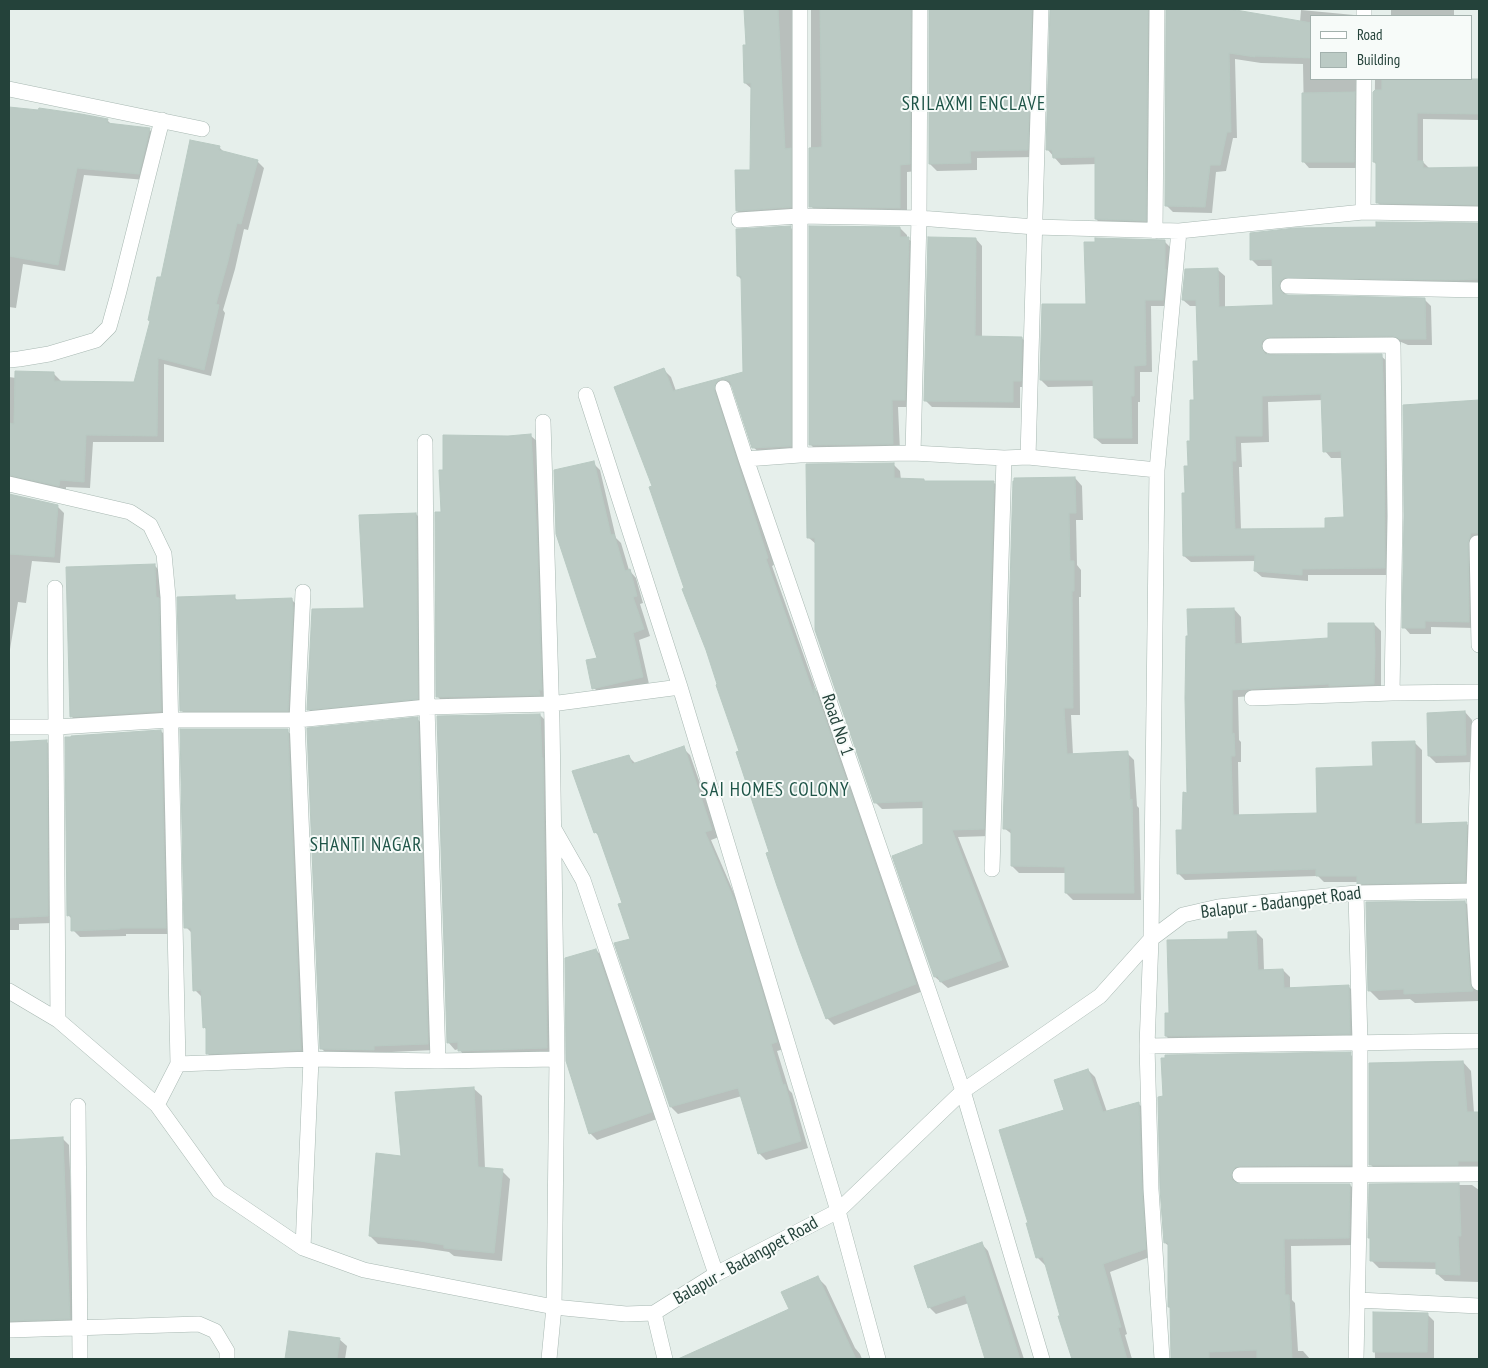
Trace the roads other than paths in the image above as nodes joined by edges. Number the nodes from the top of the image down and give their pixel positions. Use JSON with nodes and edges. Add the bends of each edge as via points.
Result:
{"nodes":[{"id":1,"x":800,"y":9,"type":"edge"},
{"id":2,"x":920,"y":9,"type":"edge"},
{"id":3,"x":1041,"y":9,"type":"edge"},
{"id":4,"x":1157,"y":9,"type":"edge"},
{"id":5,"x":1364,"y":80,"type":"edge"},
{"id":6,"x":9,"y":89,"type":"edge"},
{"id":7,"x":162,"y":120,"type":"junction"},
{"id":8,"x":202,"y":129,"type":"dead end"},
{"id":9,"x":1363,"y":212,"type":"junction"},
{"id":10,"x":1479,"y":214,"type":"edge"},
{"id":11,"x":799,"y":216,"type":"junction"},
{"id":12,"x":919,"y":218,"type":"junction"},
{"id":13,"x":739,"y":220,"type":"dead end"},
{"id":14,"x":1035,"y":227,"type":"junction"},
{"id":15,"x":1155,"y":231,"type":"junction"},
{"id":16,"x":1179,"y":232,"type":"junction"},
{"id":17,"x":1288,"y":286,"type":"dead end"},
{"id":18,"x":1479,"y":290,"type":"edge"},
{"id":19,"x":1270,"y":346,"type":"dead end"},
{"id":20,"x":9,"y":360,"type":"edge"},
{"id":21,"x":723,"y":388,"type":"dead end"},
{"id":22,"x":586,"y":395,"type":"dead end"},
{"id":23,"x":543,"y":422,"type":"dead end"},
{"id":24,"x":425,"y":442,"type":"dead end"},
{"id":25,"x":913,"y":454,"type":"junction"},
{"id":26,"x":800,"y":455,"type":"junction"},
{"id":27,"x":1028,"y":457,"type":"junction"},
{"id":28,"x":1004,"y":458,"type":"junction"},
{"id":29,"x":746,"y":459,"type":"junction"},
{"id":30,"x":1156,"y":470,"type":"junction"},
{"id":31,"x":9,"y":484,"type":"edge"},
{"id":32,"x":1479,"y":543,"type":"edge"},
{"id":33,"x":55,"y":588,"type":"dead end"},
{"id":34,"x":302,"y":592,"type":"dead end"},
{"id":35,"x":1479,"y":645,"type":"edge"},
{"id":36,"x":680,"y":687,"type":"junction"},
{"id":37,"x":1392,"y":692,"type":"junction"},
{"id":38,"x":1479,"y":692,"type":"edge"},
{"id":39,"x":1252,"y":698,"type":"dead end"},
{"id":40,"x":551,"y":704,"type":"junction"},
{"id":41,"x":427,"y":707,"type":"junction"},
{"id":42,"x":171,"y":720,"type":"junction"},
{"id":43,"x":297,"y":720,"type":"junction"},
{"id":44,"x":1479,"y":726,"type":"edge"},
{"id":45,"x":9,"y":727,"type":"edge"},
{"id":46,"x":57,"y":727,"type":"junction"},
{"id":47,"x":553,"y":828,"type":"junction"},
{"id":48,"x":992,"y":869,"type":"dead end"},
{"id":49,"x":1477,"y":891,"type":"edge"},
{"id":50,"x":1356,"y":893,"type":"junction"},
{"id":51,"x":1151,"y":939,"type":"junction"},
{"id":52,"x":1479,"y":982,"type":"edge"},
{"id":53,"x":9,"y":990,"type":"edge"},
{"id":54,"x":58,"y":1020,"type":"junction"},
{"id":55,"x":1479,"y":1041,"type":"edge"},
{"id":56,"x":1360,"y":1043,"type":"junction"},
{"id":57,"x":1147,"y":1046,"type":"junction"},
{"id":58,"x":311,"y":1059,"type":"junction"},
{"id":59,"x":557,"y":1059,"type":"junction"},
{"id":60,"x":438,"y":1060,"type":"junction"},
{"id":61,"x":178,"y":1064,"type":"junction"},
{"id":62,"x":962,"y":1091,"type":"junction"},
{"id":63,"x":156,"y":1105,"type":"junction"},
{"id":64,"x":78,"y":1106,"type":"dead end"},
{"id":65,"x":1479,"y":1174,"type":"edge"},
{"id":66,"x":1240,"y":1175,"type":"dead end"},
{"id":67,"x":1360,"y":1176,"type":"junction"},
{"id":68,"x":838,"y":1211,"type":"junction"},
{"id":69,"x":303,"y":1248,"type":"junction"},
{"id":70,"x":716,"y":1274,"type":"junction"},
{"id":71,"x":1358,"y":1300,"type":"junction"},
{"id":72,"x":1479,"y":1306,"type":"edge"},
{"id":73,"x":554,"y":1307,"type":"junction"},
{"id":74,"x":654,"y":1312,"type":"junction"},
{"id":75,"x":79,"y":1327,"type":"junction"},
{"id":76,"x":9,"y":1330,"type":"edge"},
{"id":77,"x":80,"y":1359,"type":"edge"},
{"id":78,"x":227,"y":1359,"type":"edge"},
{"id":79,"x":549,"y":1359,"type":"edge"},
{"id":80,"x":665,"y":1359,"type":"edge"},
{"id":81,"x":878,"y":1359,"type":"edge"},
{"id":82,"x":1042,"y":1359,"type":"edge"},
{"id":83,"x":1162,"y":1359,"type":"edge"},
{"id":84,"x":1356,"y":1359,"type":"edge"}],
"edges":[{"from":1,"to":11,"type":"street"},
{"from":2,"to":12,"type":"street"},
{"from":3,"to":14,"type":"street"},
{"from":4,"to":15,"type":"street"},
{"from":5,"to":9,"type":"street"},
{"from":6,"to":7,"type":"street"},
{"from":7,"to":8,"type":"street"},
{"from":7,"to":20,"type":"street","via":[[109,326],[96,340],[50,354]]},
{"from":9,"to":10,"type":"street"},
{"from":9,"to":16,"type":"street"},
{"from":11,"to":12,"type":"street"},
{"from":11,"to":13,"type":"street"},
{"from":11,"to":26,"type":"street"},
{"from":12,"to":14,"type":"street"},
{"from":12,"to":25,"type":"street"},
{"from":14,"to":15,"type":"street"},
{"from":14,"to":27,"type":"street"},
{"from":15,"to":16,"type":"street"},
{"from":16,"to":30,"type":"street"},
{"from":17,"to":18,"type":"street"},
{"from":19,"to":37,"type":"street","via":[[1393,344]]},
{"from":21,"to":29,"type":"street","name":"Road No 1"},
{"from":22,"to":36,"type":"street"},
{"from":23,"to":40,"type":"street"},
{"from":24,"to":41,"type":"street"},
{"from":25,"to":26,"type":"street"},
{"from":25,"to":28,"type":"street"},
{"from":26,"to":29,"type":"street"},
{"from":27,"to":28,"type":"street"},
{"from":27,"to":30,"type":"street"},
{"from":28,"to":48,"type":"street"},
{"from":29,"to":62,"type":"street","name":"Road No 1"},
{"from":30,"to":51,"type":"street"},
{"from":31,"to":42,"type":"street","via":[[130,512],[150,525],[164,554]]},
{"from":32,"to":35,"type":"street"},
{"from":33,"to":46,"type":"street"},
{"from":34,"to":43,"type":"street"},
{"from":36,"to":40,"type":"street"},
{"from":36,"to":68,"type":"street"},
{"from":37,"to":38,"type":"street"},
{"from":37,"to":39,"type":"street"},
{"from":40,"to":41,"type":"street"},
{"from":40,"to":47,"type":"street"},
{"from":41,"to":43,"type":"street"},
{"from":41,"to":60,"type":"street"},
{"from":42,"to":43,"type":"street"},
{"from":42,"to":46,"type":"street"},
{"from":42,"to":61,"type":"street"},
{"from":43,"to":58,"type":"street"},
{"from":44,"to":49,"type":"street"},
{"from":45,"to":46,"type":"street"},
{"from":46,"to":54,"type":"street"},
{"from":47,"to":59,"type":"street"},
{"from":47,"to":70,"type":"street","via":[[583,880]]},
{"from":49,"to":50,"type":"street","name":"Balapur - Badangpet Road"},
{"from":49,"to":52,"type":"street"},
{"from":50,"to":51,"type":"street","name":"Balapur - Badangpet Road","via":[[1209,909],[1183,915]]},
{"from":50,"to":56,"type":"street"},
{"from":51,"to":57,"type":"street"},
{"from":51,"to":62,"type":"street","name":"Balapur - Badangpet Road","via":[[1100,996]]},
{"from":53,"to":54,"type":"street","name":"Balapur - Badangpet Road"},
{"from":54,"to":63,"type":"street","name":"Balapur - Badangpet Road"},
{"from":55,"to":56,"type":"street"},
{"from":56,"to":57,"type":"street"},
{"from":56,"to":67,"type":"street"},
{"from":57,"to":83,"type":"street","via":[[1151,1189]]},
{"from":58,"to":60,"type":"street"},
{"from":58,"to":61,"type":"street"},
{"from":58,"to":69,"type":"street"},
{"from":59,"to":60,"type":"street"},
{"from":59,"to":73,"type":"street"},
{"from":61,"to":63,"type":"street"},
{"from":62,"to":68,"type":"street","name":"Balapur - Badangpet Road"},
{"from":62,"to":82,"type":"street","name":"Road No 1"},
{"from":63,"to":69,"type":"street","name":"Balapur - Badangpet Road","via":[[219,1191]]},
{"from":64,"to":75,"type":"street"},
{"from":65,"to":67,"type":"street"},
{"from":66,"to":67,"type":"street"},
{"from":67,"to":71,"type":"street"},
{"from":68,"to":70,"type":"street","name":"Balapur - Badangpet Road"},
{"from":68,"to":81,"type":"street"},
{"from":69,"to":73,"type":"street","name":"Balapur - Badangpet Road","via":[[364,1270]]},
{"from":70,"to":74,"type":"street","name":"Balapur - Badangpet Road"},
{"from":71,"to":72,"type":"street"},
{"from":71,"to":84,"type":"street"},
{"from":73,"to":74,"type":"street","name":"Balapur - Badangpet Road","via":[[626,1314]]},
{"from":73,"to":79,"type":"street"},
{"from":74,"to":80,"type":"street"},
{"from":75,"to":76,"type":"street"},
{"from":75,"to":77,"type":"street"},
{"from":75,"to":78,"type":"street","via":[[199,1324],[215,1331],[227,1351]]}]}
